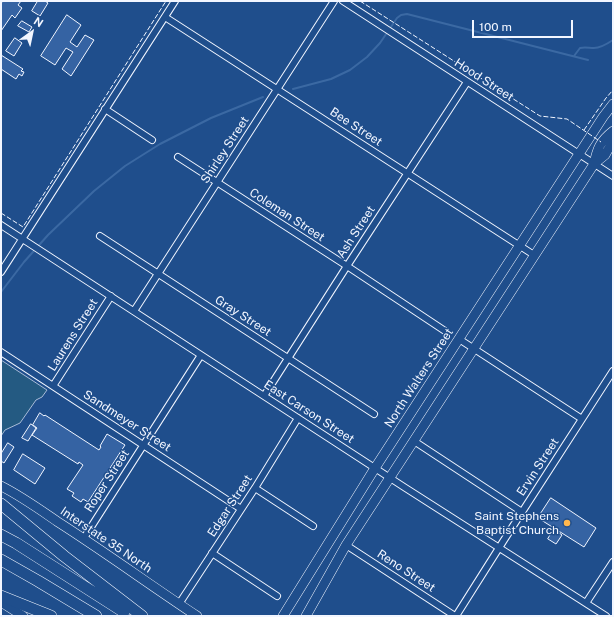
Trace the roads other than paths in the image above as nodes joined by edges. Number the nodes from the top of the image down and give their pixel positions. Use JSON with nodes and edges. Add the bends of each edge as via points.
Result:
{"nodes":[{"id":1,"x":175,"y":1,"type":"edge"},
{"id":2,"x":334,"y":1,"type":"edge"},
{"id":3,"x":343,"y":1,"type":"edge"},
{"id":4,"x":165,"y":17,"type":"junction"},
{"id":5,"x":468,"y":82,"type":"junction"},
{"id":6,"x":277,"y":90,"type":"junction"},
{"id":7,"x":613,"y":104,"type":"edge"},
{"id":8,"x":105,"y":109,"type":"junction"},
{"id":9,"x":613,"y":131,"type":"edge"},
{"id":10,"x":152,"y":140,"type":"dead end"},
{"id":11,"x":613,"y":141,"type":"edge"},
{"id":12,"x":580,"y":155,"type":"junction"},
{"id":13,"x":178,"y":157,"type":"dead end"},
{"id":14,"x":594,"y":164,"type":"junction"},
{"id":15,"x":408,"y":173,"type":"junction"},
{"id":16,"x":613,"y":176,"type":"edge"},
{"id":17,"x":218,"y":182,"type":"junction"},
{"id":18,"x":1,"y":225,"type":"edge"},
{"id":19,"x":100,"y":236,"type":"dead end"},
{"id":20,"x":22,"y":239,"type":"junction"},
{"id":21,"x":520,"y":246,"type":"junction"},
{"id":22,"x":534,"y":255,"type":"junction"},
{"id":23,"x":347,"y":266,"type":"junction"},
{"id":24,"x":1,"y":272,"type":"edge"},
{"id":25,"x":159,"y":274,"type":"junction"},
{"id":26,"x":111,"y":296,"type":"junction"},
{"id":27,"x":134,"y":311,"type":"junction"},
{"id":28,"x":445,"y":331,"type":"dead end"},
{"id":29,"x":459,"y":338,"type":"junction"},
{"id":30,"x":474,"y":348,"type":"junction"},
{"id":31,"x":1,"y":352,"type":"edge"},
{"id":32,"x":201,"y":355,"type":"junction"},
{"id":33,"x":288,"y":358,"type":"junction"},
{"id":34,"x":613,"y":372,"type":"edge"},
{"id":35,"x":53,"y":386,"type":"junction"},
{"id":36,"x":264,"y":396,"type":"junction"},
{"id":37,"x":374,"y":414,"type":"dead end"},
{"id":38,"x":298,"y":418,"type":"junction"},
{"id":39,"x":582,"y":419,"type":"junction"},
{"id":40,"x":414,"y":441,"type":"junction"},
{"id":41,"x":143,"y":445,"type":"junction"},
{"id":42,"x":375,"y":468,"type":"junction"},
{"id":43,"x":390,"y":477,"type":"junction"},
{"id":44,"x":1,"y":486,"type":"edge"},
{"id":45,"x":255,"y":488,"type":"junction"},
{"id":46,"x":1,"y":504,"type":"edge"},
{"id":47,"x":241,"y":509,"type":"junction"},
{"id":48,"x":522,"y":512,"type":"junction"},
{"id":49,"x":313,"y":526,"type":"dead end"},
{"id":50,"x":1,"y":535,"type":"edge"},
{"id":51,"x":84,"y":538,"type":"junction"},
{"id":52,"x":346,"y":545,"type":"junction"},
{"id":53,"x":499,"y":548,"type":"junction"},
{"id":54,"x":212,"y":553,"type":"junction"},
{"id":55,"x":1,"y":560,"type":"edge"},
{"id":56,"x":613,"y":562,"type":"edge"},
{"id":57,"x":1,"y":596,"type":"edge"},
{"id":58,"x":277,"y":596,"type":"dead end"},
{"id":59,"x":1,"y":602,"type":"edge"},
{"id":60,"x":586,"y":603,"type":"junction"},
{"id":61,"x":179,"y":604,"type":"junction"},
{"id":62,"x":308,"y":615,"type":"edge"},
{"id":63,"x":23,"y":616,"type":"edge"},
{"id":64,"x":51,"y":616,"type":"edge"},
{"id":65,"x":96,"y":616,"type":"edge"},
{"id":66,"x":131,"y":616,"type":"edge"},
{"id":67,"x":142,"y":616,"type":"edge"},
{"id":68,"x":197,"y":616,"type":"edge"},
{"id":69,"x":282,"y":616,"type":"edge"},
{"id":70,"x":455,"y":616,"type":"edge"},
{"id":71,"x":606,"y":616,"type":"edge"}],
"edges":[{"from":1,"to":4,"type":"street"},
{"from":2,"to":6,"type":"street","name":"Shirley Street"},
{"from":3,"to":5,"type":"street","name":"Hood Street"},
{"from":4,"to":6,"type":"street","name":"Bee Street"},
{"from":4,"to":8,"type":"street"},
{"from":5,"to":12,"type":"street","name":"Hood Street"},
{"from":5,"to":15,"type":"street","name":"Ash Street"},
{"from":6,"to":15,"type":"street","name":"Bee Street"},
{"from":6,"to":17,"type":"street","name":"Shirley Street"},
{"from":7,"to":12,"type":"main road","name":"North Walters Street"},
{"from":8,"to":10,"type":"street"},
{"from":8,"to":20,"type":"street"},
{"from":9,"to":14,"type":"main road","via":[[597,149]]},
{"from":11,"to":14,"type":"main road","via":[[605,155]]},
{"from":12,"to":14,"type":"street","name":"Hood Street"},
{"from":12,"to":21,"type":"main road","name":"North Walters Street"},
{"from":13,"to":17,"type":"street","name":"Coleman Street"},
{"from":14,"to":16,"type":"street","name":"Hood Street"},
{"from":14,"to":22,"type":"main road"},
{"from":15,"to":21,"type":"street","name":"Bee Street"},
{"from":15,"to":23,"type":"street","name":"Ash Street"},
{"from":17,"to":23,"type":"street","name":"Coleman Street"},
{"from":17,"to":25,"type":"street","name":"Shirley Street"},
{"from":18,"to":20,"type":"street","name":"East Carson Street"},
{"from":19,"to":25,"type":"street","name":"Gray Street"},
{"from":20,"to":24,"type":"street"},
{"from":20,"to":26,"type":"street","name":"East Carson Street"},
{"from":21,"to":22,"type":"street","name":"Bee Street"},
{"from":21,"to":29,"type":"main road","name":"North Walters Street"},
{"from":22,"to":30,"type":"main road"},
{"from":23,"to":28,"type":"street","name":"Coleman Street"},
{"from":23,"to":33,"type":"street","name":"Ash Street"},
{"from":25,"to":27,"type":"street","name":"Shirley Street"},
{"from":25,"to":33,"type":"street","name":"Gray Street"},
{"from":26,"to":27,"type":"street","name":"East Carson Street"},
{"from":26,"to":35,"type":"street","name":"Laurens Street"},
{"from":27,"to":32,"type":"street","name":"East Carson Street"},
{"from":29,"to":30,"type":"street"},
{"from":29,"to":42,"type":"main road","name":"North Walters Street"},
{"from":30,"to":39,"type":"street"},
{"from":30,"to":40,"type":"main road"},
{"from":31,"to":35,"type":"street","name":"Sandmeyer Street"},
{"from":32,"to":36,"type":"street","name":"East Carson Street"},
{"from":32,"to":41,"type":"street","name":"Roper Street"},
{"from":33,"to":36,"type":"street","name":"Ash Street"},
{"from":33,"to":37,"type":"street","name":"Gray Street"},
{"from":34,"to":39,"type":"street","name":"Ervin Street"},
{"from":35,"to":41,"type":"street","name":"Sandmeyer Street"},
{"from":36,"to":38,"type":"street","name":"East Carson Street"},
{"from":38,"to":42,"type":"street","name":"East Carson Street"},
{"from":38,"to":45,"type":"street","name":"Edgar Street"},
{"from":39,"to":48,"type":"street","name":"Ervin Street"},
{"from":40,"to":43,"type":"main road"},
{"from":40,"to":48,"type":"street"},
{"from":41,"to":47,"type":"street","name":"Sandmeyer Street"},
{"from":41,"to":51,"type":"street","name":"Roper Street"},
{"from":42,"to":43,"type":"street","name":"East Carson Street"},
{"from":42,"to":69,"type":"main road","name":"North Walters Street"},
{"from":43,"to":52,"type":"main road"},
{"from":43,"to":53,"type":"street","name":"East Carson Street"},
{"from":44,"to":51,"type":"main road","name":"Interstate 35 North"},
{"from":45,"to":47,"type":"street","name":"Edgar Street"},
{"from":45,"to":49,"type":"street"},
{"from":46,"to":67,"type":"highway"},
{"from":47,"to":54,"type":"street","name":"Edgar Street"},
{"from":48,"to":53,"type":"street","name":"Ervin Street"},
{"from":50,"to":66,"type":"highway"},
{"from":51,"to":61,"type":"main road","name":"Interstate 35 North"},
{"from":52,"to":62,"type":"main road"},
{"from":52,"to":70,"type":"street","name":"Reno Street"},
{"from":53,"to":60,"type":"street","name":"East Carson Street"},
{"from":53,"to":70,"type":"street","name":"Ervin Street"},
{"from":54,"to":58,"type":"street"},
{"from":54,"to":61,"type":"street","name":"Edgar Street"},
{"from":55,"to":65,"type":"highway"},
{"from":56,"to":60,"type":"street"},
{"from":57,"to":64,"type":"highway"},
{"from":59,"to":63,"type":"main road"},
{"from":60,"to":71,"type":"street","name":"East Carson Street"},
{"from":61,"to":68,"type":"main road","name":"Interstate 35 North"}]}
